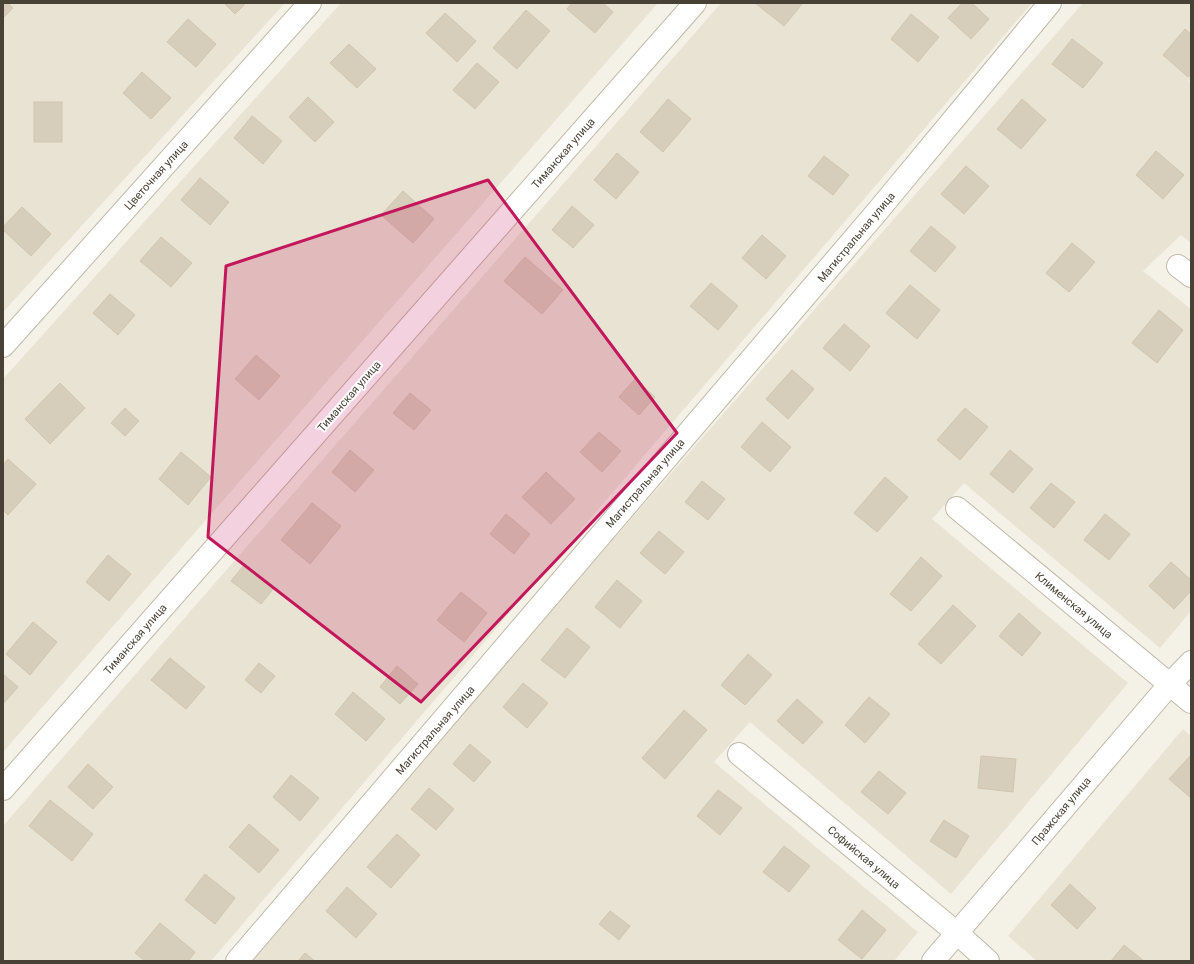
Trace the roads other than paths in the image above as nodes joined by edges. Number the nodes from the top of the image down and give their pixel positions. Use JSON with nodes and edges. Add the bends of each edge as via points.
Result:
{"nodes":[{"id":1,"x":310,"y":3,"type":"edge"},
{"id":2,"x":695,"y":3,"type":"edge"},
{"id":3,"x":1050,"y":3,"type":"edge"},
{"id":4,"x":3,"y":346,"type":"edge"},
{"id":5,"x":957,"y":508,"type":"dead end"},
{"id":6,"x":1191,"y":662,"type":"edge"},
{"id":7,"x":1170,"y":684,"type":"junction"},
{"id":8,"x":1191,"y":702,"type":"edge"},
{"id":9,"x":739,"y":754,"type":"dead end"},
{"id":10,"x":3,"y":789,"type":"edge"},
{"id":11,"x":957,"y":934,"type":"junction"},
{"id":12,"x":237,"y":961,"type":"edge"},
{"id":13,"x":933,"y":961,"type":"edge"},
{"id":14,"x":988,"y":961,"type":"edge"}],
"edges":[{"from":1,"to":4,"type":"street","name":"Цветочная улица"},
{"from":2,"to":10,"type":"street","name":"Тиманская улица"},
{"from":3,"to":12,"type":"street","name":"Магистральная улица","via":[[876,213]]},
{"from":5,"to":7,"type":"street","name":"Клименская улица"},
{"from":6,"to":7,"type":"street","name":"Пражская улица"},
{"from":7,"to":8,"type":"street","name":"Клименская улица"},
{"from":7,"to":11,"type":"street","name":"Пражская улица"},
{"from":9,"to":11,"type":"street","name":"Софийская улица"},
{"from":11,"to":13,"type":"street","name":"Пражская улица"},
{"from":11,"to":14,"type":"street","name":"Софийская улица"}]}
